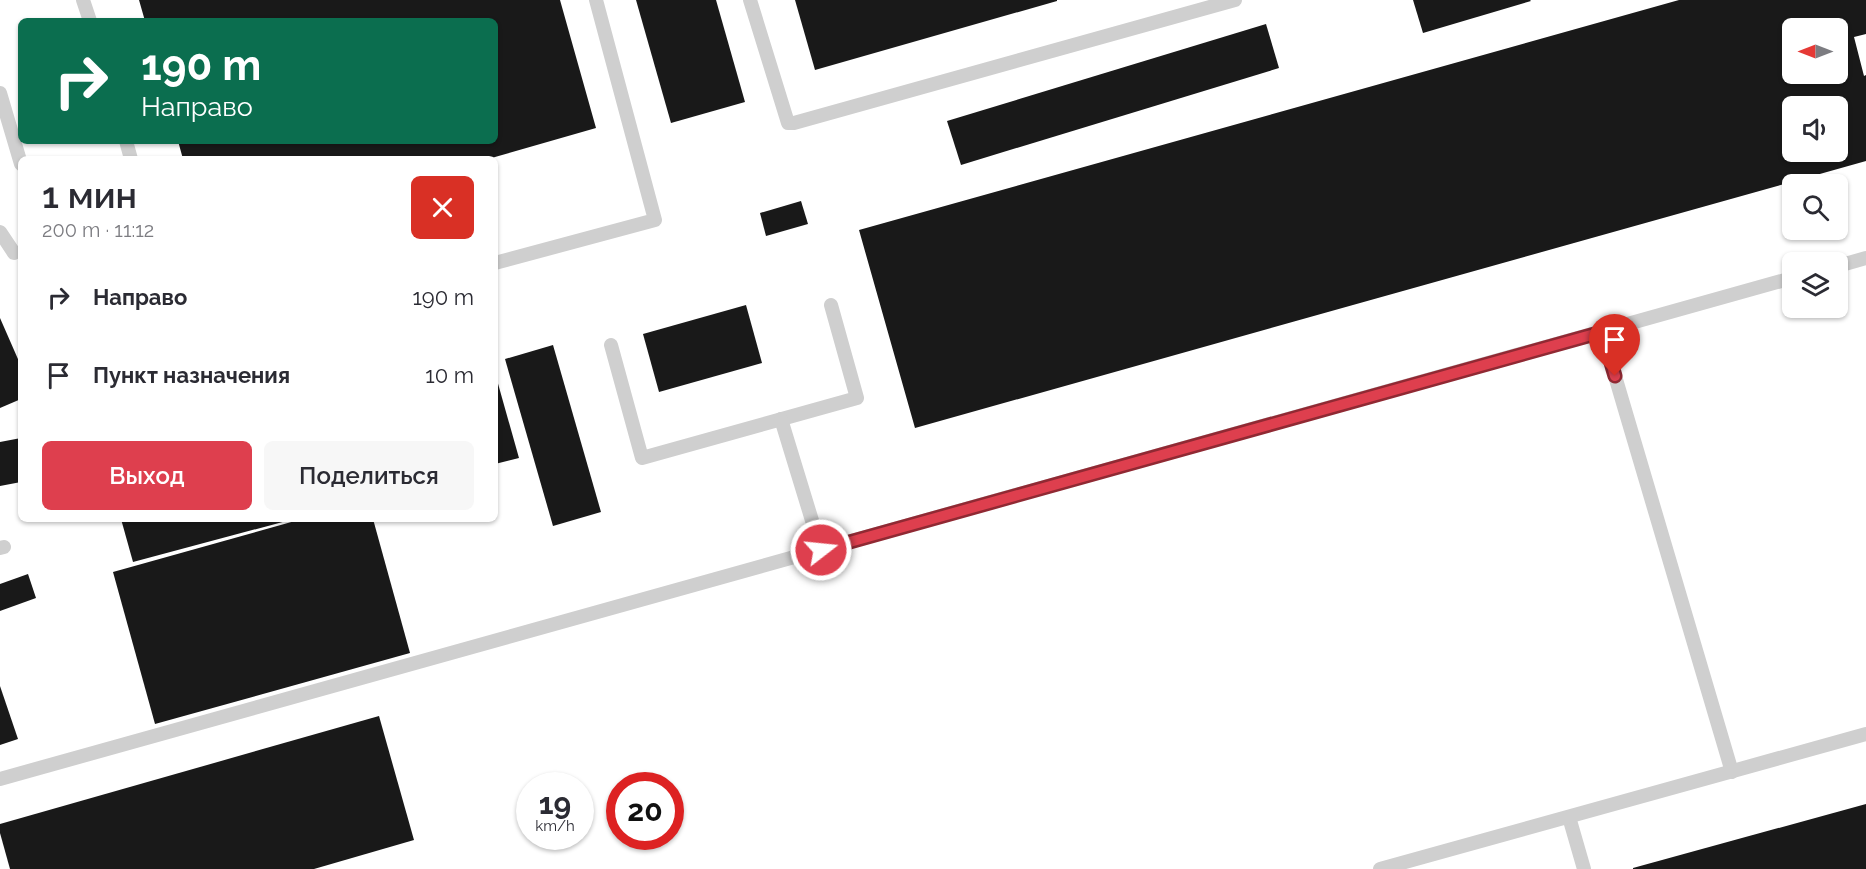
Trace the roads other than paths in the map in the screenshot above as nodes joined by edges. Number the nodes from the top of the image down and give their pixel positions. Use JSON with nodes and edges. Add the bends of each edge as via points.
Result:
{"nodes":[{"id":1,"x":83,"y":0,"type":"edge"},
{"id":2,"x":596,"y":0,"type":"edge"},
{"id":3,"x":750,"y":0,"type":"edge"},
{"id":4,"x":1235,"y":0,"type":"edge"},
{"id":5,"x":89,"y":18,"type":"edge"},
{"id":6,"x":0,"y":93,"type":"edge"},
{"id":7,"x":19,"y":156,"type":"edge"},
{"id":8,"x":0,"y":232,"type":"edge"},
{"id":9,"x":14,"y":253,"type":"dead end"},
{"id":10,"x":1866,"y":258,"type":"edge"},
{"id":11,"x":498,"y":262,"type":"edge"},
{"id":12,"x":1848,"y":263,"type":"edge"},
{"id":13,"x":1782,"y":281,"type":"edge"},
{"id":14,"x":831,"y":305,"type":"dead end"},
{"id":15,"x":1602,"y":332,"type":"junction"},
{"id":16,"x":611,"y":345,"type":"dead end"},
{"id":17,"x":781,"y":419,"type":"junction"},
{"id":18,"x":821,"y":550,"type":"junction"},
{"id":19,"x":1866,"y":735,"type":"edge"},
{"id":20,"x":1732,"y":772,"type":"junction"},
{"id":21,"x":0,"y":779,"type":"edge"},
{"id":22,"x":1569,"y":817,"type":"junction"},
{"id":23,"x":1380,"y":869,"type":"edge"},
{"id":24,"x":1584,"y":869,"type":"edge"}],
"edges":[{"from":1,"to":5,"type":"lane"},
{"from":2,"to":11,"type":"lane","via":[[655,220]]},
{"from":3,"to":4,"type":"lane","via":[[788,123]]},
{"from":6,"to":7,"type":"lane"},
{"from":8,"to":9,"type":"lane"},
{"from":10,"to":12,"type":"lane"},
{"from":13,"to":15,"type":"lane"},
{"from":14,"to":17,"type":"lane","via":[[857,398]]},
{"from":15,"to":18,"type":"lane"},
{"from":15,"to":20,"type":"lane"},
{"from":16,"to":17,"type":"lane","via":[[642,458]]},
{"from":17,"to":18,"type":"lane"},
{"from":18,"to":21,"type":"lane"},
{"from":19,"to":20,"type":"lane"},
{"from":20,"to":22,"type":"lane"},
{"from":22,"to":23,"type":"lane"},
{"from":22,"to":24,"type":"lane"}]}
